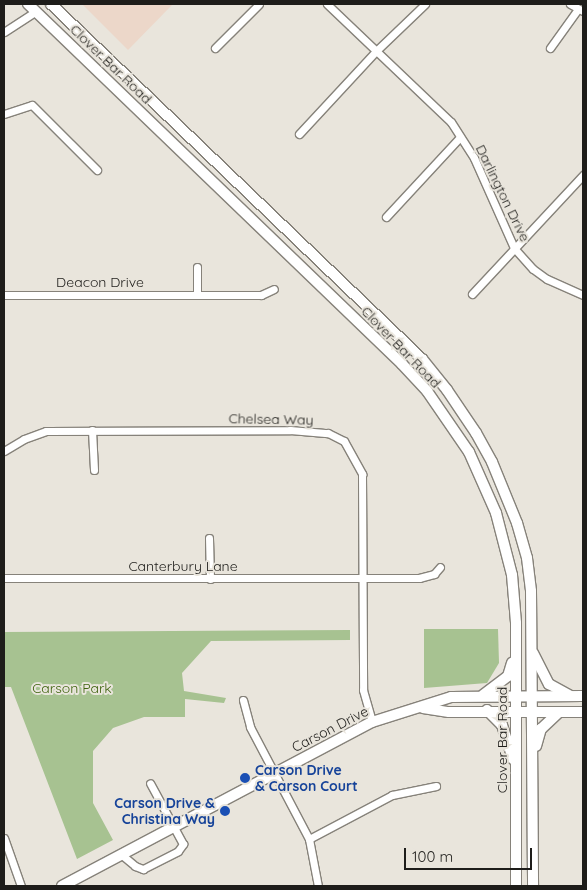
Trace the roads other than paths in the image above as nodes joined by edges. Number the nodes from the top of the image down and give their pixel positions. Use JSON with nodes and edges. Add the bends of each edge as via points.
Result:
{"nodes":[{"id":1,"x":46,"y":4,"type":"edge"},
{"id":2,"x":50,"y":4,"type":"edge"},
{"id":3,"x":259,"y":4,"type":"edge"},
{"id":4,"x":327,"y":4,"type":"edge"},
{"id":5,"x":425,"y":4,"type":"edge"},
{"id":6,"x":570,"y":4,"type":"edge"},
{"id":7,"x":32,"y":8,"type":"edge"},
{"id":8,"x":581,"y":10,"type":"edge"},
{"id":9,"x":4,"y":32,"type":"edge"},
{"id":10,"x":215,"y":48,"type":"dead end"},
{"id":11,"x":550,"y":48,"type":"dead end"},
{"id":12,"x":376,"y":51,"type":"junction"},
{"id":13,"x":4,"y":114,"type":"edge"},
{"id":14,"x":299,"y":134,"type":"dead end"},
{"id":15,"x":460,"y":137,"type":"junction"},
{"id":16,"x":97,"y":170,"type":"dead end"},
{"id":17,"x":583,"y":175,"type":"edge"},
{"id":18,"x":386,"y":217,"type":"dead end"},
{"id":19,"x":514,"y":248,"type":"junction"},
{"id":20,"x":197,"y":267,"type":"dead end"},
{"id":21,"x":274,"y":289,"type":"dead end"},
{"id":22,"x":472,"y":294,"type":"dead end"},
{"id":23,"x":4,"y":295,"type":"edge"},
{"id":24,"x":197,"y":295,"type":"junction"},
{"id":25,"x":583,"y":295,"type":"edge"},
{"id":26,"x":92,"y":430,"type":"junction"},
{"id":27,"x":4,"y":451,"type":"edge"},
{"id":28,"x":94,"y":470,"type":"dead end"},
{"id":29,"x":209,"y":538,"type":"dead end"},
{"id":30,"x":440,"y":567,"type":"dead end"},
{"id":31,"x":4,"y":578,"type":"edge"},
{"id":32,"x":363,"y":578,"type":"junction"},
{"id":33,"x":210,"y":579,"type":"junction"},
{"id":34,"x":516,"y":648,"type":"junction"},
{"id":35,"x":532,"y":650,"type":"junction"},
{"id":36,"x":483,"y":695,"type":"junction"},
{"id":37,"x":516,"y":696,"type":"junction"},
{"id":38,"x":532,"y":696,"type":"junction"},
{"id":39,"x":572,"y":696,"type":"junction"},
{"id":40,"x":583,"y":696,"type":"edge"},
{"id":41,"x":243,"y":700,"type":"dead end"},
{"id":42,"x":422,"y":708,"type":"junction"},
{"id":43,"x":487,"y":710,"type":"junction"},
{"id":44,"x":516,"y":711,"type":"junction"},
{"id":45,"x":532,"y":712,"type":"junction"},
{"id":46,"x":559,"y":712,"type":"junction"},
{"id":47,"x":583,"y":712,"type":"edge"},
{"id":48,"x":372,"y":722,"type":"junction"},
{"id":49,"x":533,"y":755,"type":"junction"},
{"id":50,"x":516,"y":768,"type":"junction"},
{"id":51,"x":274,"y":774,"type":"junction"},
{"id":52,"x":150,"y":783,"type":"dead end"},
{"id":53,"x":436,"y":786,"type":"dead end"},
{"id":54,"x":176,"y":827,"type":"junction"},
{"id":55,"x":4,"y":838,"type":"edge"},
{"id":56,"x":309,"y":839,"type":"junction"},
{"id":57,"x":122,"y":855,"type":"junction"},
{"id":58,"x":21,"y":886,"type":"edge"},
{"id":59,"x":62,"y":886,"type":"edge"},
{"id":60,"x":318,"y":886,"type":"edge"},
{"id":61,"x":516,"y":886,"type":"edge"},
{"id":62,"x":532,"y":886,"type":"edge"}],
"edges":[{"from":1,"to":7,"type":"main road"},
{"from":2,"to":35,"type":"main road","name":"Clover Bar Road","via":[[379,317],[422,359],[447,390],[492,462],[517,523],[531,591]]},
{"from":3,"to":10,"type":"street"},
{"from":4,"to":12,"type":"street","name":"Darlington Drive"},
{"from":5,"to":12,"type":"street"},
{"from":6,"to":8,"type":"street"},
{"from":7,"to":9,"type":"street"},
{"from":7,"to":34,"type":"main road","name":"Clover Bar Road","via":[[427,391],[470,452],[496,513],[512,575]]},
{"from":8,"to":11,"type":"street"},
{"from":12,"to":14,"type":"street"},
{"from":12,"to":15,"type":"street","name":"Darlington Drive","via":[[450,122]]},
{"from":13,"to":16,"type":"street","via":[[32,105]]},
{"from":15,"to":18,"type":"street"},
{"from":15,"to":19,"type":"street","name":"Darlington Drive","via":[[474,158]]},
{"from":17,"to":19,"type":"street"},
{"from":19,"to":22,"type":"street"},
{"from":19,"to":25,"type":"street","name":"Darlington Drive","via":[[547,279]]},
{"from":20,"to":24,"type":"street"},
{"from":21,"to":24,"type":"street","name":"Deacon Drive","via":[[261,295]]},
{"from":23,"to":24,"type":"street","name":"Deacon Drive"},
{"from":26,"to":27,"type":"street","name":"Chelsea Way","via":[[46,431]]},
{"from":26,"to":28,"type":"street"},
{"from":26,"to":32,"type":"street","name":"Chelsea Way","via":[[290,430],[328,433],[344,441],[362,474]]},
{"from":29,"to":33,"type":"street"},
{"from":30,"to":32,"type":"street","name":"Canterbury Lane","via":[[434,574],[419,578]]},
{"from":31,"to":33,"type":"street","name":"Canterbury Lane"},
{"from":32,"to":33,"type":"street","name":"Canterbury Lane"},
{"from":32,"to":48,"type":"street","name":"Chelsea Way","via":[[363,690]]},
{"from":34,"to":36,"type":"main road","via":[[508,676]]},
{"from":34,"to":37,"type":"main road","name":"Clover Bar Road"},
{"from":35,"to":38,"type":"main road","name":"Clover Bar Road"},
{"from":35,"to":39,"type":"main road","via":[[549,684]]},
{"from":36,"to":37,"type":"main road","name":"Carson Drive"},
{"from":36,"to":42,"type":"main road","name":"Carson Drive","via":[[451,697]]},
{"from":37,"to":38,"type":"main road","name":"Carson Drive"},
{"from":37,"to":44,"type":"main road","name":"Clover Bar Road"},
{"from":38,"to":39,"type":"main road","name":"Carson Drive"},
{"from":38,"to":45,"type":"main road","name":"Clover Bar Road"},
{"from":39,"to":40,"type":"main road","name":"Carson Drive"},
{"from":41,"to":51,"type":"street","via":[[250,727]]},
{"from":42,"to":43,"type":"main road","name":"Carson Drive","via":[[449,712]]},
{"from":42,"to":48,"type":"main road","name":"Carson Drive"},
{"from":43,"to":44,"type":"main road","name":"Carson Drive"},
{"from":43,"to":50,"type":"main road","via":[[502,725]]},
{"from":44,"to":45,"type":"main road","name":"Carson Drive"},
{"from":44,"to":50,"type":"main road","name":"Clover Bar Road"},
{"from":45,"to":46,"type":"main road","name":"Carson Drive"},
{"from":45,"to":49,"type":"main road","name":"Clover Bar Road"},
{"from":46,"to":47,"type":"main road","name":"Carson Drive"},
{"from":46,"to":49,"type":"main road","via":[[541,729]]},
{"from":48,"to":51,"type":"main road","name":"Carson Drive"},
{"from":49,"to":62,"type":"main road","name":"Clover Bar Road"},
{"from":50,"to":61,"type":"main road","name":"Clover Bar Road"},
{"from":51,"to":54,"type":"main road","name":"Carson Drive"},
{"from":51,"to":56,"type":"street"},
{"from":52,"to":54,"type":"street"},
{"from":53,"to":56,"type":"street","via":[[392,796]]},
{"from":54,"to":57,"type":"main road","name":"Carson Drive"},
{"from":54,"to":57,"type":"street","via":[[182,840],[181,847],[146,868],[140,869]]},
{"from":55,"to":58,"type":"street"},
{"from":56,"to":60,"type":"street"},
{"from":57,"to":59,"type":"main road","name":"Carson Drive"}]}
